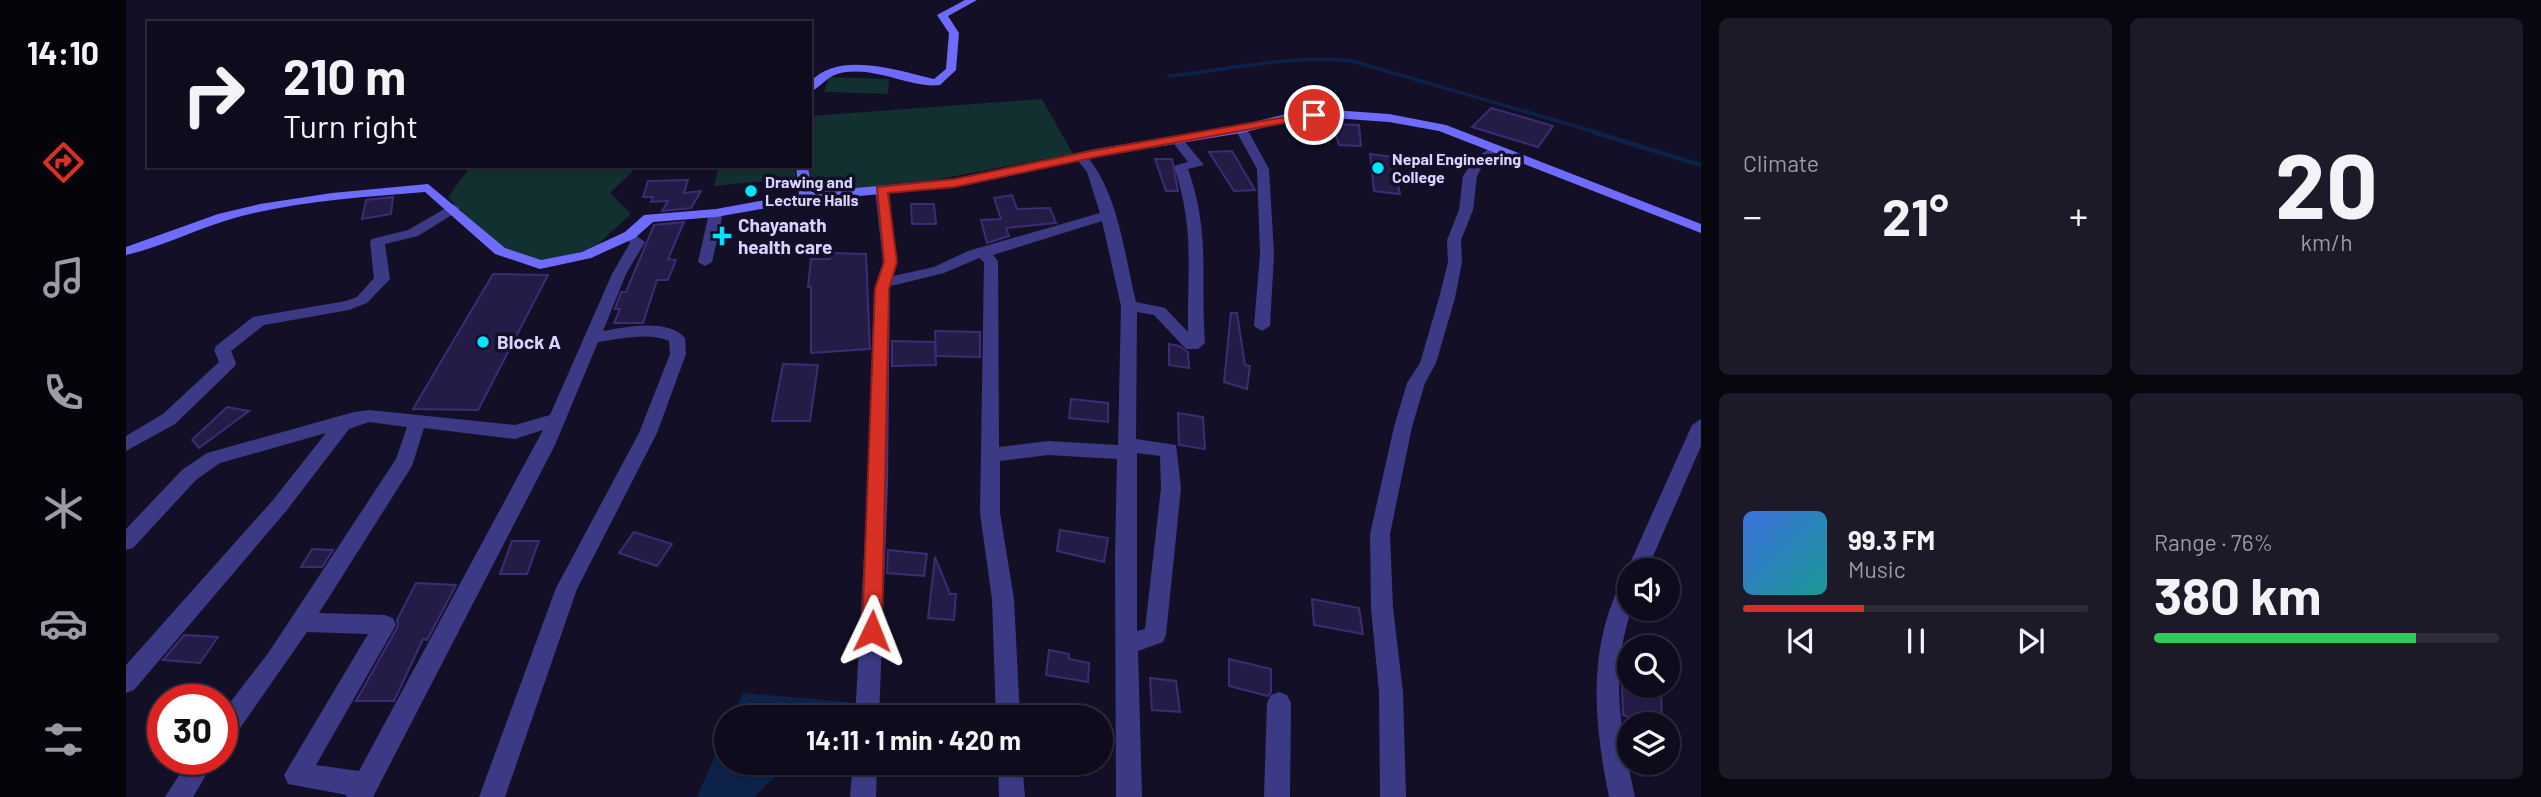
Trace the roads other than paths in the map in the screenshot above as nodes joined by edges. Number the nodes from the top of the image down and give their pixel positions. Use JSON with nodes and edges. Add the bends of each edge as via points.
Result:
{"nodes":[{"id":1,"x":972,"y":0,"type":"edge"},
{"id":2,"x":812,"y":86,"type":"edge"},
{"id":3,"x":1241,"y":129,"type":"junction"},
{"id":4,"x":1177,"y":140,"type":"junction"},
{"id":5,"x":1495,"y":149,"type":"junction"},
{"id":6,"x":1081,"y":157,"type":"junction"},
{"id":7,"x":802,"y":168,"type":"edge"},
{"id":8,"x":882,"y":190,"type":"junction"},
{"id":9,"x":806,"y":197,"type":"junction"},
{"id":10,"x":453,"y":208,"type":"junction"},
{"id":11,"x":716,"y":212,"type":"junction"},
{"id":12,"x":1108,"y":215,"type":"junction"},
{"id":13,"x":1701,"y":229,"type":"edge"},
{"id":14,"x":630,"y":235,"type":"junction"},
{"id":15,"x":126,"y":251,"type":"edge"},
{"id":16,"x":983,"y":253,"type":"junction"},
{"id":17,"x":705,"y":262,"type":"dead end"},
{"id":18,"x":884,"y":283,"type":"junction"},
{"id":19,"x":1129,"y":306,"type":"junction"},
{"id":20,"x":1262,"y":326,"type":"dead end"},
{"id":21,"x":592,"y":338,"type":"junction"},
{"id":22,"x":354,"y":418,"type":"junction"},
{"id":23,"x":555,"y":420,"type":"junction"},
{"id":24,"x":416,"y":422,"type":"junction"},
{"id":25,"x":1701,"y":425,"type":"edge"},
{"id":26,"x":126,"y":444,"type":"edge"},
{"id":27,"x":1128,"y":449,"type":"junction"},
{"id":28,"x":990,"y":455,"type":"junction"},
{"id":29,"x":126,"y":542,"type":"edge"},
{"id":30,"x":1642,"y":558,"type":"edge"},
{"id":31,"x":1617,"y":617,"type":"edge"},
{"id":32,"x":300,"y":622,"type":"junction"},
{"id":33,"x":1126,"y":645,"type":"junction"},
{"id":34,"x":126,"y":682,"type":"edge"},
{"id":35,"x":1279,"y":703,"type":"dead end"},
{"id":36,"x":868,"y":705,"type":"edge"},
{"id":37,"x":1007,"y":705,"type":"edge"},
{"id":38,"x":238,"y":710,"type":"edge"},
{"id":39,"x":193,"y":775,"type":"edge"},
{"id":40,"x":864,"y":775,"type":"edge"},
{"id":41,"x":1011,"y":775,"type":"edge"},
{"id":42,"x":363,"y":791,"type":"edge"},
{"id":43,"x":178,"y":797,"type":"edge"},
{"id":44,"x":492,"y":797,"type":"edge"},
{"id":45,"x":863,"y":797,"type":"edge"},
{"id":46,"x":1012,"y":797,"type":"edge"},
{"id":47,"x":1129,"y":797,"type":"edge"},
{"id":48,"x":1277,"y":797,"type":"edge"},
{"id":49,"x":1393,"y":797,"type":"edge"},
{"id":50,"x":1622,"y":797,"type":"edge"}],
"edges":[{"from":1,"to":2,"type":"street","via":[[942,15],[954,33],[951,70],[936,83],[872,69],[836,71],[816,79]]},
{"from":3,"to":4,"type":"street"},
{"from":3,"to":5,"type":"street","via":[[1295,116],[1389,118],[1442,128]]},
{"from":3,"to":20,"type":"street","via":[[1264,169],[1267,254]]},
{"from":4,"to":6,"type":"street"},
{"from":4,"to":19,"type":"street","via":[[1198,165],[1180,166],[1194,210],[1199,270],[1197,343],[1192,345],[1159,311]]},
{"from":5,"to":13,"type":"street"},
{"from":5,"to":49,"type":"street","via":[[1479,161],[1470,176],[1466,210],[1454,240],[1455,262],[1447,298],[1403,427],[1380,534]]},
{"from":6,"to":8,"type":"street","via":[[955,183]]},
{"from":6,"to":12,"type":"street","via":[[1093,171]]},
{"from":7,"to":9,"type":"street"},
{"from":8,"to":9,"type":"street"},
{"from":8,"to":18,"type":"street","via":[[890,262]]},
{"from":9,"to":11,"type":"street"},
{"from":10,"to":14,"type":"street","via":[[500,251],[540,265],[586,256]]},
{"from":10,"to":15,"type":"street","via":[[428,188],[347,194],[236,214],[161,243]]},
{"from":10,"to":26,"type":"street","via":[[413,233],[377,242],[382,279],[362,300],[259,321],[222,349],[228,363],[169,419]]},
{"from":11,"to":14,"type":"street","via":[[649,218]]},
{"from":11,"to":17,"type":"street"},
{"from":12,"to":16,"type":"street"},
{"from":12,"to":19,"type":"street"},
{"from":14,"to":21,"type":"street","via":[[638,242]]},
{"from":16,"to":18,"type":"street"},
{"from":16,"to":28,"type":"street","via":[[991,261],[993,288]]},
{"from":18,"to":36,"type":"street"},
{"from":19,"to":27,"type":"street"},
{"from":21,"to":23,"type":"street"},
{"from":21,"to":44,"type":"street","via":[[645,330],[664,332],[677,338],[678,354],[648,433],[567,588]]},
{"from":22,"to":24,"type":"street"},
{"from":22,"to":29,"type":"street","via":[[214,458],[189,475]]},
{"from":22,"to":34,"type":"street","via":[[343,424],[272,514]]},
{"from":23,"to":24,"type":"street","via":[[515,432]]},
{"from":23,"to":42,"type":"street"},
{"from":24,"to":32,"type":"street","via":[[405,461]]},
{"from":25,"to":30,"type":"street"},
{"from":27,"to":28,"type":"street","via":[[1048,448]]},
{"from":27,"to":33,"type":"street"},
{"from":27,"to":33,"type":"street","via":[[1169,450],[1171,488],[1155,635]]},
{"from":28,"to":37,"type":"street","via":[[990,513],[1003,599]]},
{"from":31,"to":50,"type":"street","via":[[1605,694],[1606,726]]},
{"from":32,"to":38,"type":"street"},
{"from":32,"to":42,"type":"street","via":[[384,625],[297,775]]},
{"from":33,"to":47,"type":"street"},
{"from":35,"to":48,"type":"street"},
{"from":39,"to":43,"type":"street"},
{"from":40,"to":45,"type":"street"},
{"from":41,"to":46,"type":"street"}]}
